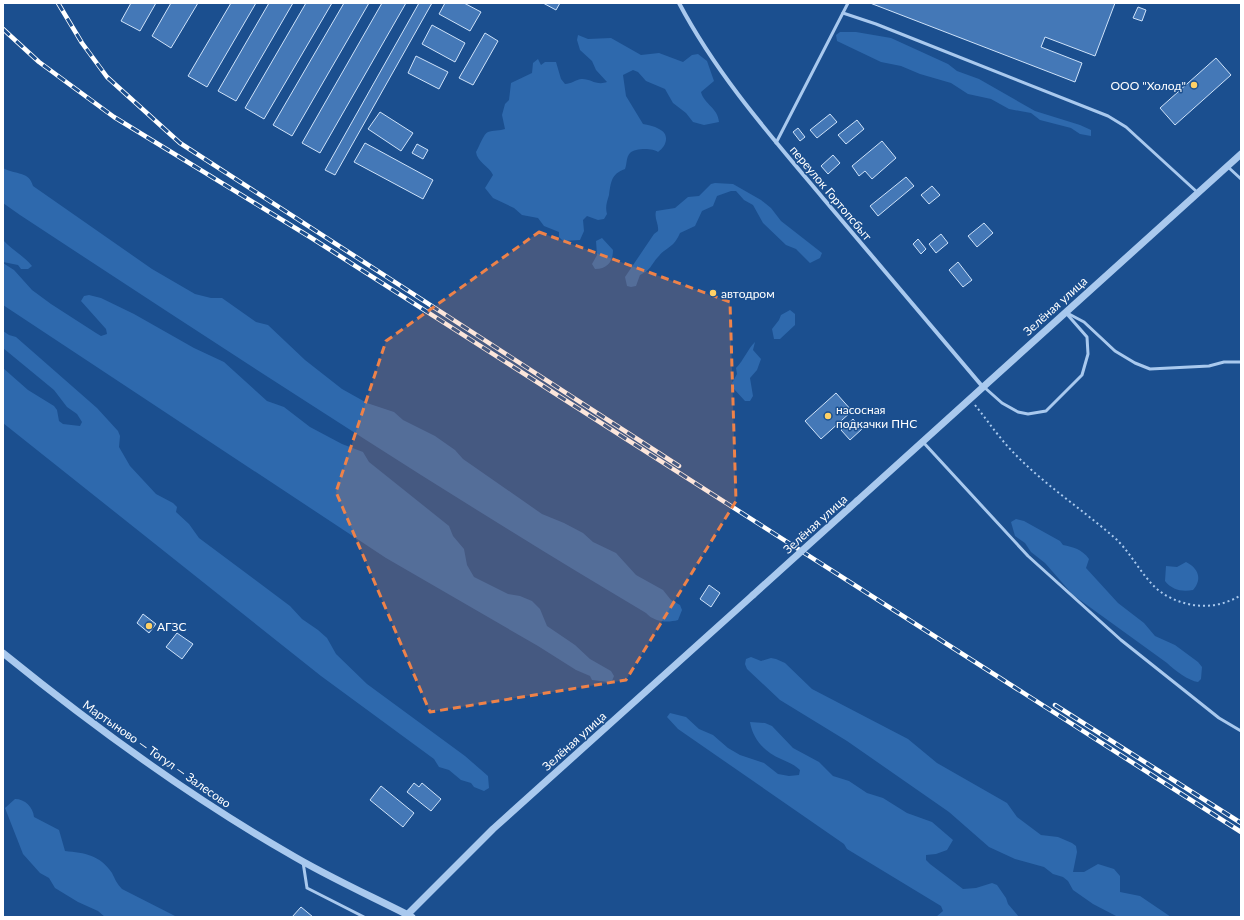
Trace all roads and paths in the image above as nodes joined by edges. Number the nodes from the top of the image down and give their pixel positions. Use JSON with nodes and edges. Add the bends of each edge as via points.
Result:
{"nodes":[{"id":1,"x":679,"y":3,"type":"edge"},
{"id":2,"x":848,"y":3,"type":"edge"},
{"id":3,"x":843,"y":13,"type":"junction"},
{"id":4,"x":776,"y":143,"type":"junction"},
{"id":5,"x":1241,"y":154,"type":"edge"},
{"id":6,"x":1228,"y":167,"type":"junction"},
{"id":7,"x":1241,"y":179,"type":"edge"},
{"id":8,"x":1197,"y":192,"type":"junction"},
{"id":9,"x":1065,"y":312,"type":"junction"},
{"id":10,"x":1241,"y":362,"type":"edge"},
{"id":11,"x":982,"y":386,"type":"junction"},
{"id":12,"x":969,"y":398,"type":"junction"},
{"id":13,"x":922,"y":441,"type":"junction"},
{"id":14,"x":1241,"y":595,"type":"edge"},
{"id":15,"x":3,"y":653,"type":"edge"},
{"id":16,"x":1241,"y":731,"type":"edge"},
{"id":17,"x":302,"y":861,"type":"junction"},
{"id":18,"x":408,"y":916,"type":"edge"},
{"id":19,"x":364,"y":917,"type":"edge"}],
"edges":[{"from":1,"to":4,"type":"street","name":"переулок Гортопсбыт","via":[[720,72]]},
{"from":2,"to":3,"type":"lane"},
{"from":3,"to":4,"type":"lane"},
{"from":3,"to":8,"type":"lane","via":[[883,26],[1108,116],[1126,126]]},
{"from":4,"to":11,"type":"street","name":"переулок Гортопсбыт"},
{"from":5,"to":6,"type":"street","name":"Зелёная улица"},
{"from":6,"to":7,"type":"lane"},
{"from":6,"to":8,"type":"street","name":"Зелёная улица"},
{"from":8,"to":9,"type":"street","name":"Зелёная улица"},
{"from":9,"to":10,"type":"lane","via":[[1084,322],[1115,351],[1150,369]]},
{"from":9,"to":11,"type":"street","name":"Зелёная улица"},
{"from":9,"to":11,"type":"lane","via":[[1087,337],[1088,354],[1082,375],[1046,411],[1028,414],[1018,412],[1002,403]]},
{"from":11,"to":12,"type":"street","name":"Зелёная улица"},
{"from":12,"to":13,"type":"street","name":"Зелёная улица"},
{"from":12,"to":14,"type":"path","via":[[1011,450],[1060,495],[1116,540],[1160,591],[1188,605],[1220,605]]},
{"from":13,"to":16,"type":"lane","via":[[1028,556],[1121,640],[1219,718]]},
{"from":13,"to":18,"type":"street","name":"Зелёная улица","bridge":true,"via":[[493,829]]},
{"from":15,"to":17,"type":"street","name":"Мартыново — Тогул — Залесово","via":[[58,698],[165,776],[224,815]]},
{"from":17,"to":18,"type":"street","name":"Мартыново — Тогул — Залесово"},
{"from":17,"to":19,"type":"lane","via":[[307,888]]}]}
